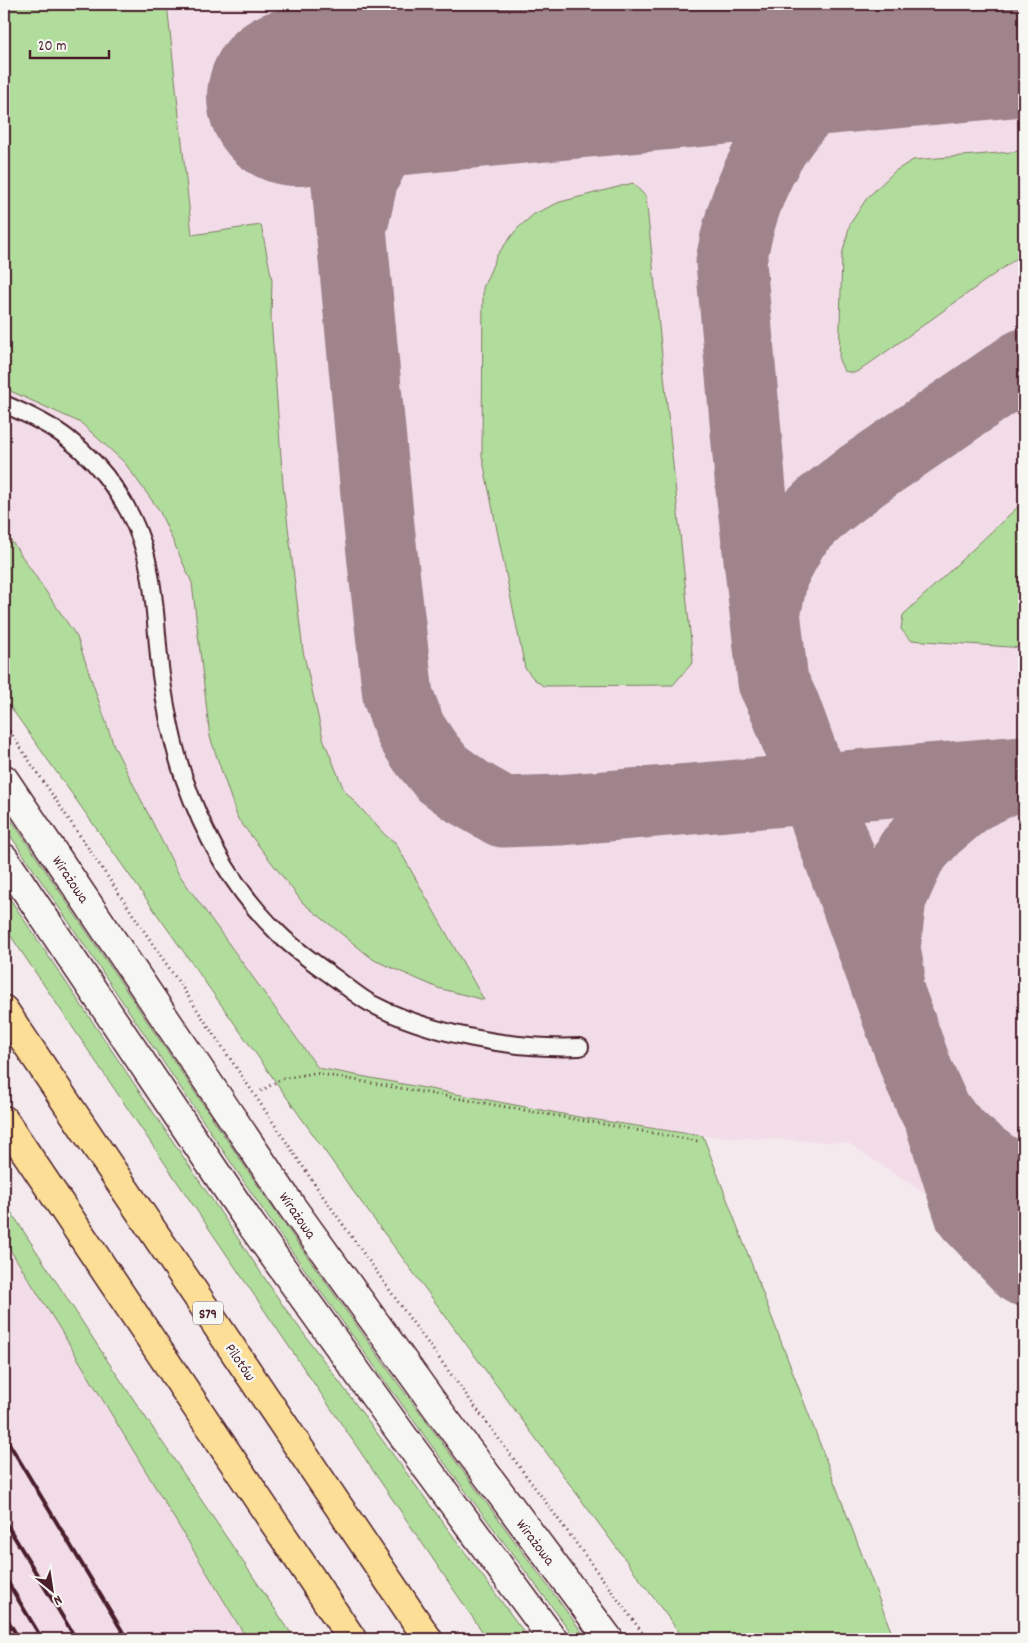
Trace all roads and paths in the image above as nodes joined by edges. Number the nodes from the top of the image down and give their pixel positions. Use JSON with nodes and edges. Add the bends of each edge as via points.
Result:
{"nodes":[{"id":1,"x":4,"y":404,"type":"edge"},
{"id":2,"x":4,"y":723,"type":"edge"},
{"id":3,"x":4,"y":779,"type":"edge"},
{"id":4,"x":4,"y":858,"type":"edge"},
{"id":5,"x":4,"y":1010,"type":"edge"},
{"id":6,"x":580,"y":1047,"type":"dead end"},
{"id":7,"x":261,"y":1091,"type":"dead end"},
{"id":8,"x":4,"y":1120,"type":"edge"},
{"id":9,"x":698,"y":1141,"type":"dead end"},
{"id":10,"x":412,"y":1615,"type":"junction"},
{"id":11,"x":352,"y":1639,"type":"edge"},
{"id":12,"x":428,"y":1639,"type":"edge"},
{"id":13,"x":434,"y":1639,"type":"edge"},
{"id":14,"x":553,"y":1639,"type":"edge"},
{"id":15,"x":609,"y":1639,"type":"edge"},
{"id":16,"x":646,"y":1639,"type":"edge"}],
"edges":[{"from":1,"to":6,"type":"lane","via":[[66,438],[101,469],[128,510],[146,555],[161,676],[184,777],[213,848],[244,894],[273,927],[368,1002],[407,1020],[467,1037],[551,1048]]},
{"from":2,"to":16,"type":"path","via":[[322,1195]]},
{"from":3,"to":15,"type":"main road","name":"Wirażowa","via":[[292,1207],[444,1419]]},
{"from":4,"to":14,"type":"main road","via":[[250,1223]]},
{"from":5,"to":10,"type":"highway","name":"Pilotów","number":"S79"},
{"from":7,"to":9,"type":"path","via":[[281,1079],[315,1074]]},
{"from":8,"to":11,"type":"highway"},
{"from":10,"to":12,"type":"highway","name":"Pilotów","number":"S79"},
{"from":10,"to":13,"type":"highway"}]}
